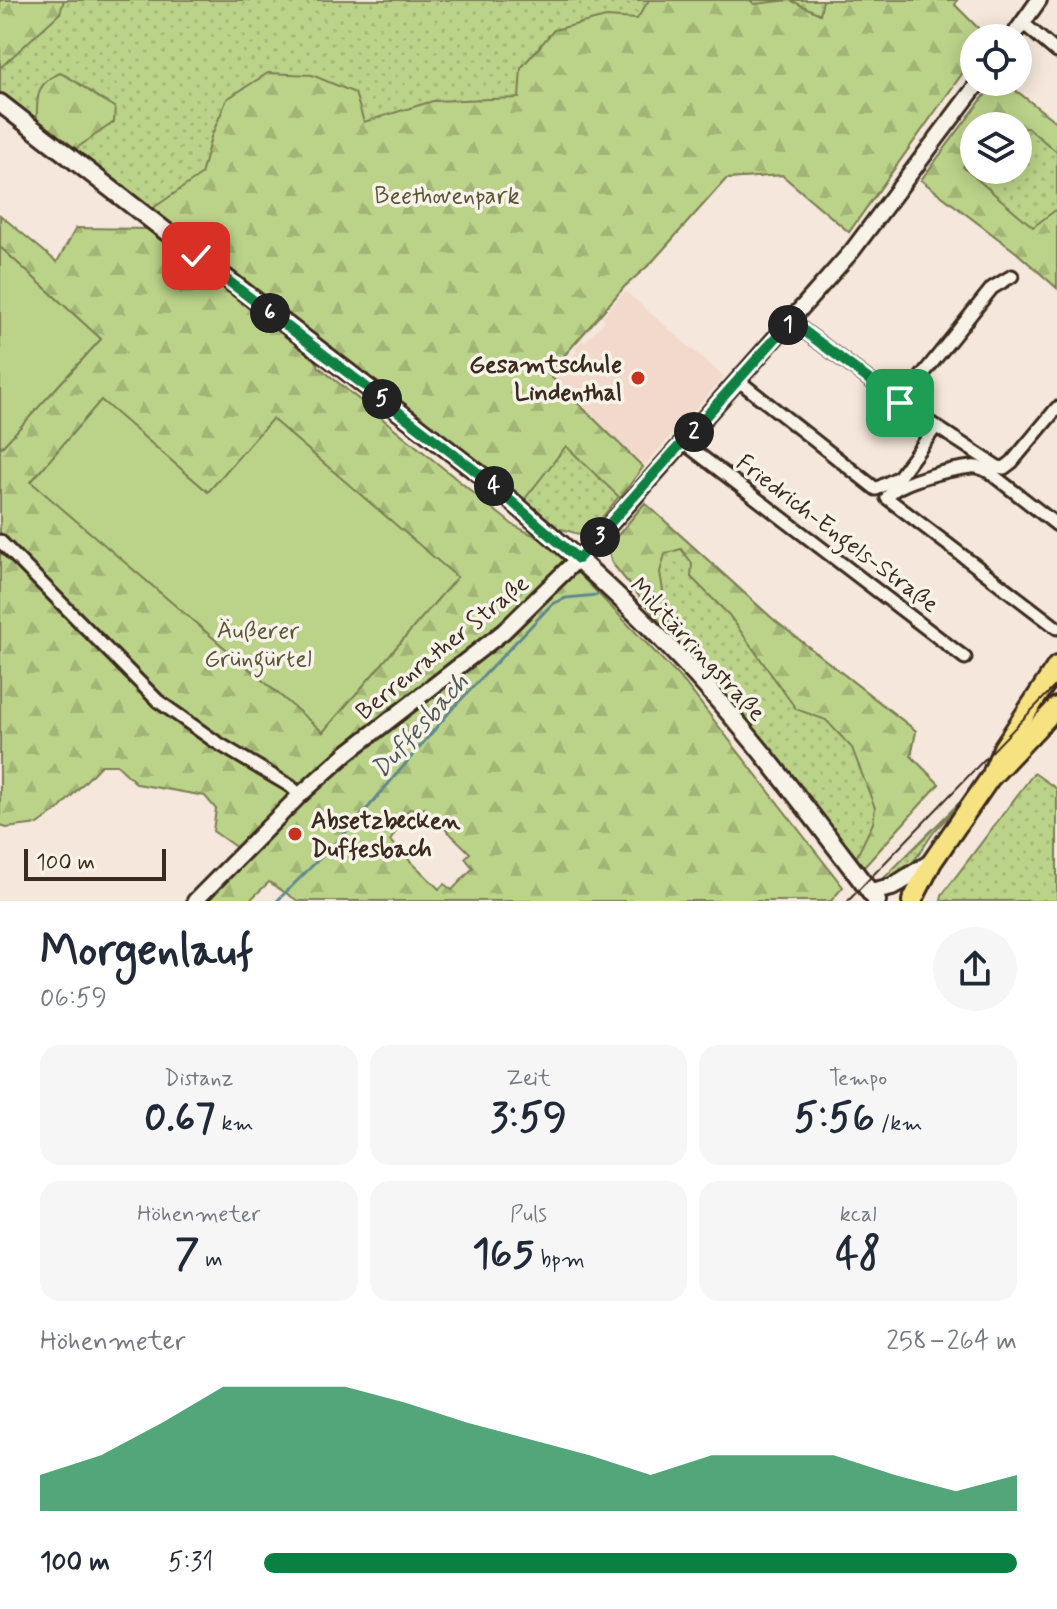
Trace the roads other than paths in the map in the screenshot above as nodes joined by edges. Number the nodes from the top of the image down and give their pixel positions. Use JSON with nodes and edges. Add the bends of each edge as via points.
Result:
{"nodes":[{"id":1,"x":1039,"y":0,"type":"edge"},
{"id":2,"x":1023,"y":23,"type":"joint"},
{"id":3,"x":1057,"y":52,"type":"edge"},
{"id":4,"x":969,"y":96,"type":"edge"},
{"id":5,"x":0,"y":103,"type":"edge"},
{"id":6,"x":1012,"y":276,"type":"dead end"},
{"id":7,"x":791,"y":321,"type":"junction"},
{"id":8,"x":739,"y":381,"type":"junction"},
{"id":9,"x":900,"y":403,"type":"junction"},
{"id":10,"x":1057,"y":408,"type":"edge"},
{"id":11,"x":935,"y":428,"type":"junction"},
{"id":12,"x":684,"y":443,"type":"junction"},
{"id":13,"x":1057,"y":525,"type":"edge"},
{"id":14,"x":0,"y":541,"type":"edge"},
{"id":15,"x":578,"y":559,"type":"junction"},
{"id":16,"x":1057,"y":628,"type":"edge"},
{"id":17,"x":965,"y":658,"type":"dead end"},
{"id":18,"x":1057,"y":666,"type":"edge"},
{"id":19,"x":1057,"y":707,"type":"edge"},
{"id":20,"x":990,"y":778,"type":"junction"},
{"id":21,"x":300,"y":795,"type":"junction"},
{"id":22,"x":932,"y":862,"type":"junction"},
{"id":23,"x":920,"y":892,"type":"edge"},
{"id":24,"x":874,"y":897,"type":"edge"},
{"id":25,"x":195,"y":901,"type":"edge"},
{"id":26,"x":912,"y":901,"type":"edge"}],
"edges":[{"from":1,"to":2,"type":"street"},
{"from":2,"to":3,"type":"street"},
{"from":4,"to":7,"type":"street","name":"Berrenrather Straße","via":[[857,245]]},
{"from":5,"to":15,"type":"main road","name":"Militärringstraße","via":[[482,476]]},
{"from":6,"to":9,"type":"street","via":[[992,288]]},
{"from":7,"to":8,"type":"street","name":"Berrenrather Straße"},
{"from":7,"to":9,"type":"street"},
{"from":8,"to":11,"type":"street","via":[[876,489],[899,477]]},
{"from":8,"to":12,"type":"street","name":"Berrenrather Straße"},
{"from":9,"to":11,"type":"street"},
{"from":10,"to":11,"type":"street","via":[[1004,468]]},
{"from":12,"to":15,"type":"street","name":"Berrenrather Straße"},
{"from":12,"to":17,"type":"street","name":"Friedrich-Engels-Straße"},
{"from":13,"to":16,"type":"street","via":[[989,472],[971,467],[902,484],[887,498]]},
{"from":14,"to":21,"type":"street","via":[[158,701]]},
{"from":15,"to":21,"type":"street","name":"Berrenrather Straße","via":[[503,632]]},
{"from":15,"to":24,"type":"main road","name":"Militärringstraße","via":[[719,702]]},
{"from":18,"to":20,"type":"main road","via":[[1003,748]]},
{"from":19,"to":20,"type":"main road"},
{"from":20,"to":22,"type":"main road"},
{"from":21,"to":25,"type":"street","name":"Berrenrather Straße"},
{"from":22,"to":23,"type":"main road"},
{"from":22,"to":24,"type":"main road"},
{"from":23,"to":26,"type":"main road"}]}
